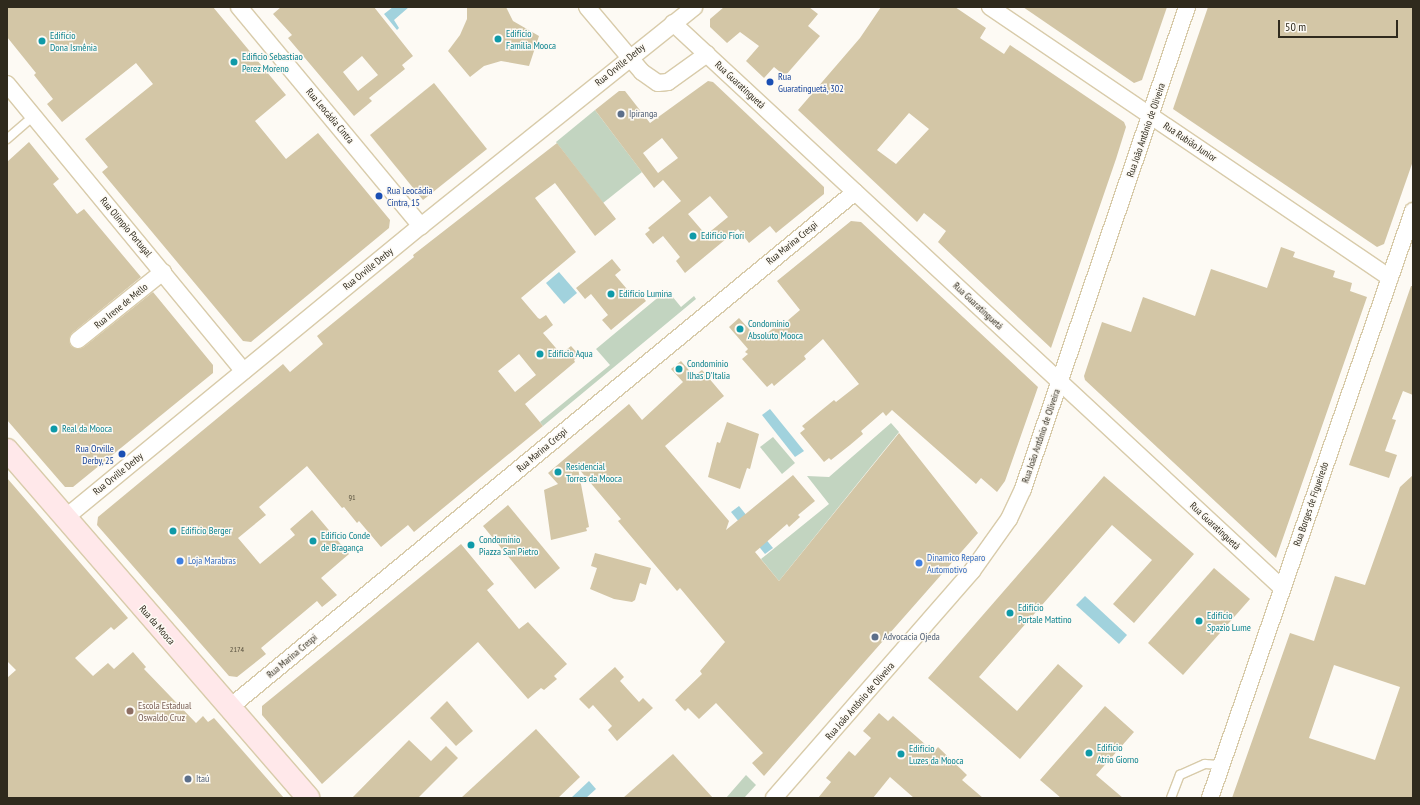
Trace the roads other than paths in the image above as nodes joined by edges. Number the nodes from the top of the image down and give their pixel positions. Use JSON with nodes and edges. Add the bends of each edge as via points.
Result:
{"nodes":[{"id":1,"x":239,"y":7,"type":"edge"},
{"id":2,"x":587,"y":7,"type":"edge"},
{"id":3,"x":694,"y":7,"type":"edge"},
{"id":4,"x":990,"y":7,"type":"edge"},
{"id":5,"x":1187,"y":7,"type":"edge"},
{"id":6,"x":673,"y":23,"type":"junction"},
{"id":7,"x":707,"y":54,"type":"junction"},
{"id":8,"x":630,"y":57,"type":"junction"},
{"id":9,"x":7,"y":84,"type":"edge"},
{"id":10,"x":1150,"y":115,"type":"junction"},
{"id":11,"x":34,"y":116,"type":"junction"},
{"id":12,"x":7,"y":139,"type":"edge"},
{"id":13,"x":855,"y":192,"type":"junction"},
{"id":14,"x":1413,"y":211,"type":"edge"},
{"id":15,"x":421,"y":226,"type":"junction"},
{"id":16,"x":163,"y":272,"type":"junction"},
{"id":17,"x":1390,"y":278,"type":"junction"},
{"id":18,"x":78,"y":340,"type":"dead end"},
{"id":19,"x":244,"y":371,"type":"junction"},
{"id":20,"x":1060,"y":382,"type":"junction"},
{"id":21,"x":7,"y":450,"type":"edge"},
{"id":22,"x":65,"y":518,"type":"junction"},
{"id":23,"x":1282,"y":588,"type":"junction"},
{"id":24,"x":230,"y":708,"type":"junction"},
{"id":25,"x":1221,"y":764,"type":"junction"},
{"id":26,"x":308,"y":798,"type":"edge"},
{"id":27,"x":774,"y":798,"type":"edge"},
{"id":28,"x":1171,"y":798,"type":"edge"},
{"id":29,"x":1210,"y":798,"type":"edge"}],
"edges":[{"from":1,"to":15,"type":"street","name":"Rua Leocádia Cintra"},
{"from":2,"to":8,"type":"street"},
{"from":3,"to":6,"type":"street","name":"Rua Orville Derby"},
{"from":4,"to":10,"type":"street","name":"Rua Rubião Junior"},
{"from":5,"to":10,"type":"street","name":"Rua João Antônio de Oliveira"},
{"from":6,"to":7,"type":"street","name":"Rua Guaratinguetá"},
{"from":6,"to":8,"type":"street","name":"Rua Orville Derby"},
{"from":7,"to":8,"type":"street","via":[[679,76],[663,82],[650,79]]},
{"from":7,"to":13,"type":"street","name":"Rua Guaratinguetá"},
{"from":8,"to":15,"type":"street","name":"Rua Orville Derby"},
{"from":9,"to":11,"type":"street","name":"Rua Olímpio Portugal"},
{"from":10,"to":17,"type":"street","name":"Rua Rubião Junior"},
{"from":10,"to":20,"type":"street","name":"Rua João Antônio de Oliveira"},
{"from":11,"to":12,"type":"lane"},
{"from":11,"to":16,"type":"street","name":"Rua Olímpio Portugal"},
{"from":13,"to":20,"type":"street","name":"Rua Guaratinguetá"},
{"from":13,"to":24,"type":"street","name":"Rua Marina Crespi"},
{"from":14,"to":17,"type":"street","name":"Rua Borges de Figueiredo"},
{"from":15,"to":19,"type":"street","name":"Rua Orville Derby"},
{"from":16,"to":18,"type":"street","name":"Rua Irene de Mello"},
{"from":16,"to":19,"type":"street","name":"Rua Olímpio Portugal"},
{"from":17,"to":23,"type":"street","name":"Rua Borges de Figueiredo"},
{"from":19,"to":22,"type":"street","name":"Rua Orville Derby"},
{"from":20,"to":23,"type":"street","name":"Rua Guaratinguetá"},
{"from":20,"to":27,"type":"street","name":"Rua João Antônio de Oliveira","via":[[1023,489],[1009,519],[990,547]]},
{"from":21,"to":22,"type":"main road","name":"Rua da Mooca"},
{"from":22,"to":24,"type":"main road","name":"Rua da Mooca"},
{"from":23,"to":25,"type":"street","name":"Rua Borges de Figueiredo"},
{"from":24,"to":26,"type":"main road","name":"Rua da Mooca"},
{"from":25,"to":28,"type":"lane","via":[[1205,764],[1180,774]]},
{"from":25,"to":29,"type":"street","name":"Rua Borges de Figueiredo"}]}
